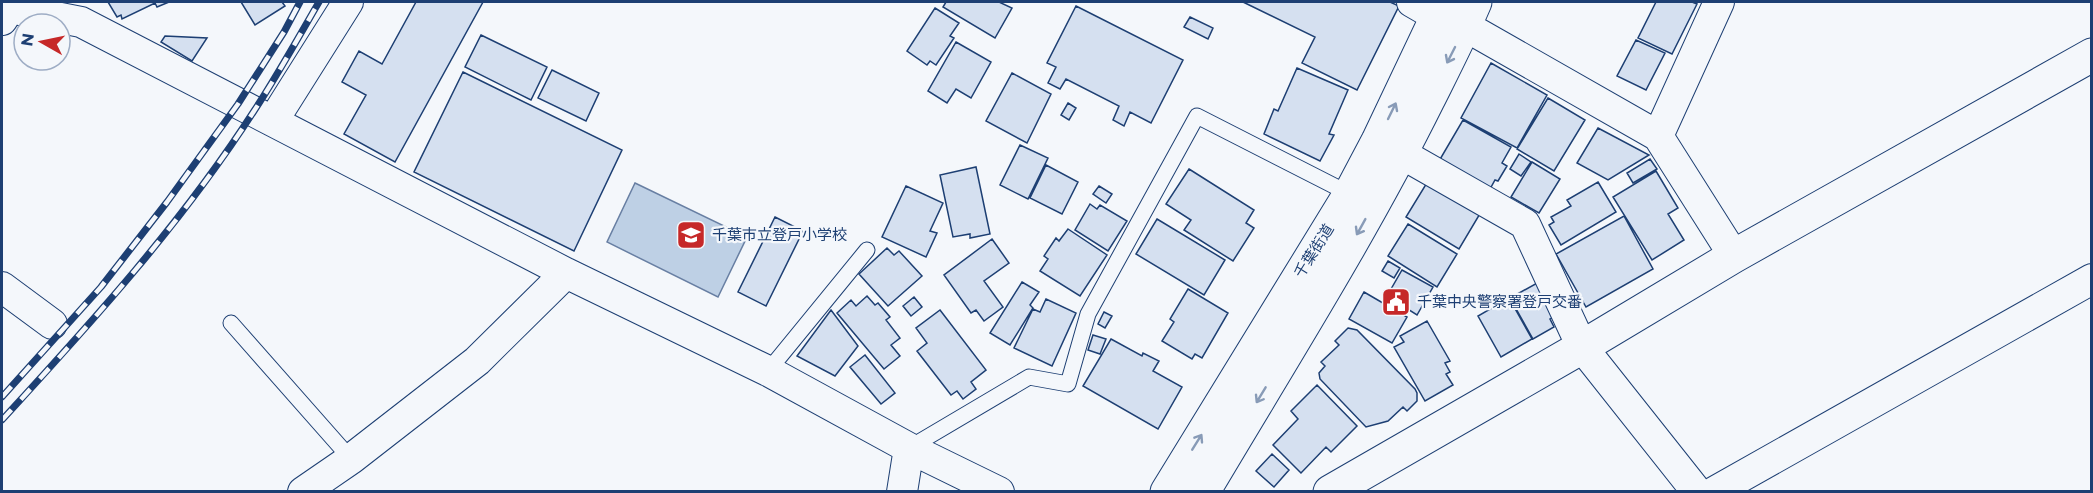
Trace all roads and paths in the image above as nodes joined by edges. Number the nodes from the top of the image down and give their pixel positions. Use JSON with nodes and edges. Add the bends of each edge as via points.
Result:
{"nodes":[{"id":1,"x":348,"y":2,"type":"edge"},
{"id":2,"x":1719,"y":2,"type":"edge"},
{"id":3,"x":9,"y":8,"type":"edge"},
{"id":4,"x":1447,"y":10,"type":"edge"},
{"id":5,"x":2091,"y":55,"type":"edge"},
{"id":6,"x":273,"y":121,"type":"junction"},
{"id":7,"x":1658,"y":136,"type":"junction"},
{"id":8,"x":1390,"y":148,"type":"junction"},
{"id":9,"x":1350,"y":194,"type":"junction"},
{"id":10,"x":867,"y":250,"type":"dead end"},
{"id":11,"x":1734,"y":256,"type":"junction"},
{"id":12,"x":566,"y":273,"type":"junction"},
{"id":13,"x":2091,"y":279,"type":"edge"},
{"id":14,"x":2,"y":287,"type":"edge"},
{"id":15,"x":231,"y":323,"type":"dead end"},
{"id":16,"x":52,"y":324,"type":"dead end"},
{"id":17,"x":1582,"y":347,"type":"junction"},
{"id":18,"x":768,"y":371,"type":"junction"},
{"id":19,"x":909,"y":448,"type":"junction"},
{"id":20,"x":351,"y":459,"type":"junction"},
{"id":21,"x":303,"y":492,"type":"edge"},
{"id":22,"x":902,"y":492,"type":"edge"},
{"id":23,"x":999,"y":492,"type":"edge"},
{"id":24,"x":1167,"y":492,"type":"edge"},
{"id":25,"x":1203,"y":492,"type":"edge"},
{"id":26,"x":1330,"y":492,"type":"edge"},
{"id":27,"x":1697,"y":492,"type":"edge"},
{"id":28,"x":1714,"y":492,"type":"edge"}],
"edges":[{"from":1,"to":6,"type":"street"},
{"from":2,"to":7,"type":"street"},
{"from":3,"to":6,"type":"street","via":[[81,22]]},
{"from":4,"to":7,"type":"street"},
{"from":4,"to":8,"type":"main road","name":"千葉街道"},
{"from":5,"to":11,"type":"main road"},
{"from":6,"to":12,"type":"street"},
{"from":7,"to":11,"type":"street"},
{"from":8,"to":9,"type":"main road","name":"千葉街道"},
{"from":8,"to":17,"type":"street","via":[[1525,224]]},
{"from":8,"to":25,"type":"main road","name":"千葉街道","one_way":true,"via":[[1328,286]]},
{"from":9,"to":19,"type":"lane","via":[[1197,116],[1088,314],[1068,384],[1029,377]]},
{"from":24,"to":9,"type":"main road","name":"千葉街道","one_way":true},
{"from":10,"to":18,"type":"lane"},
{"from":11,"to":17,"type":"main road"},
{"from":12,"to":18,"type":"street"},
{"from":12,"to":20,"type":"street","via":[[477,361]]},
{"from":13,"to":28,"type":"street"},
{"from":14,"to":16,"type":"street"},
{"from":15,"to":20,"type":"lane"},
{"from":17,"to":26,"type":"main road"},
{"from":17,"to":27,"type":"street"},
{"from":18,"to":19,"type":"street"},
{"from":19,"to":22,"type":"street"},
{"from":19,"to":23,"type":"street"},
{"from":20,"to":21,"type":"street"}]}
